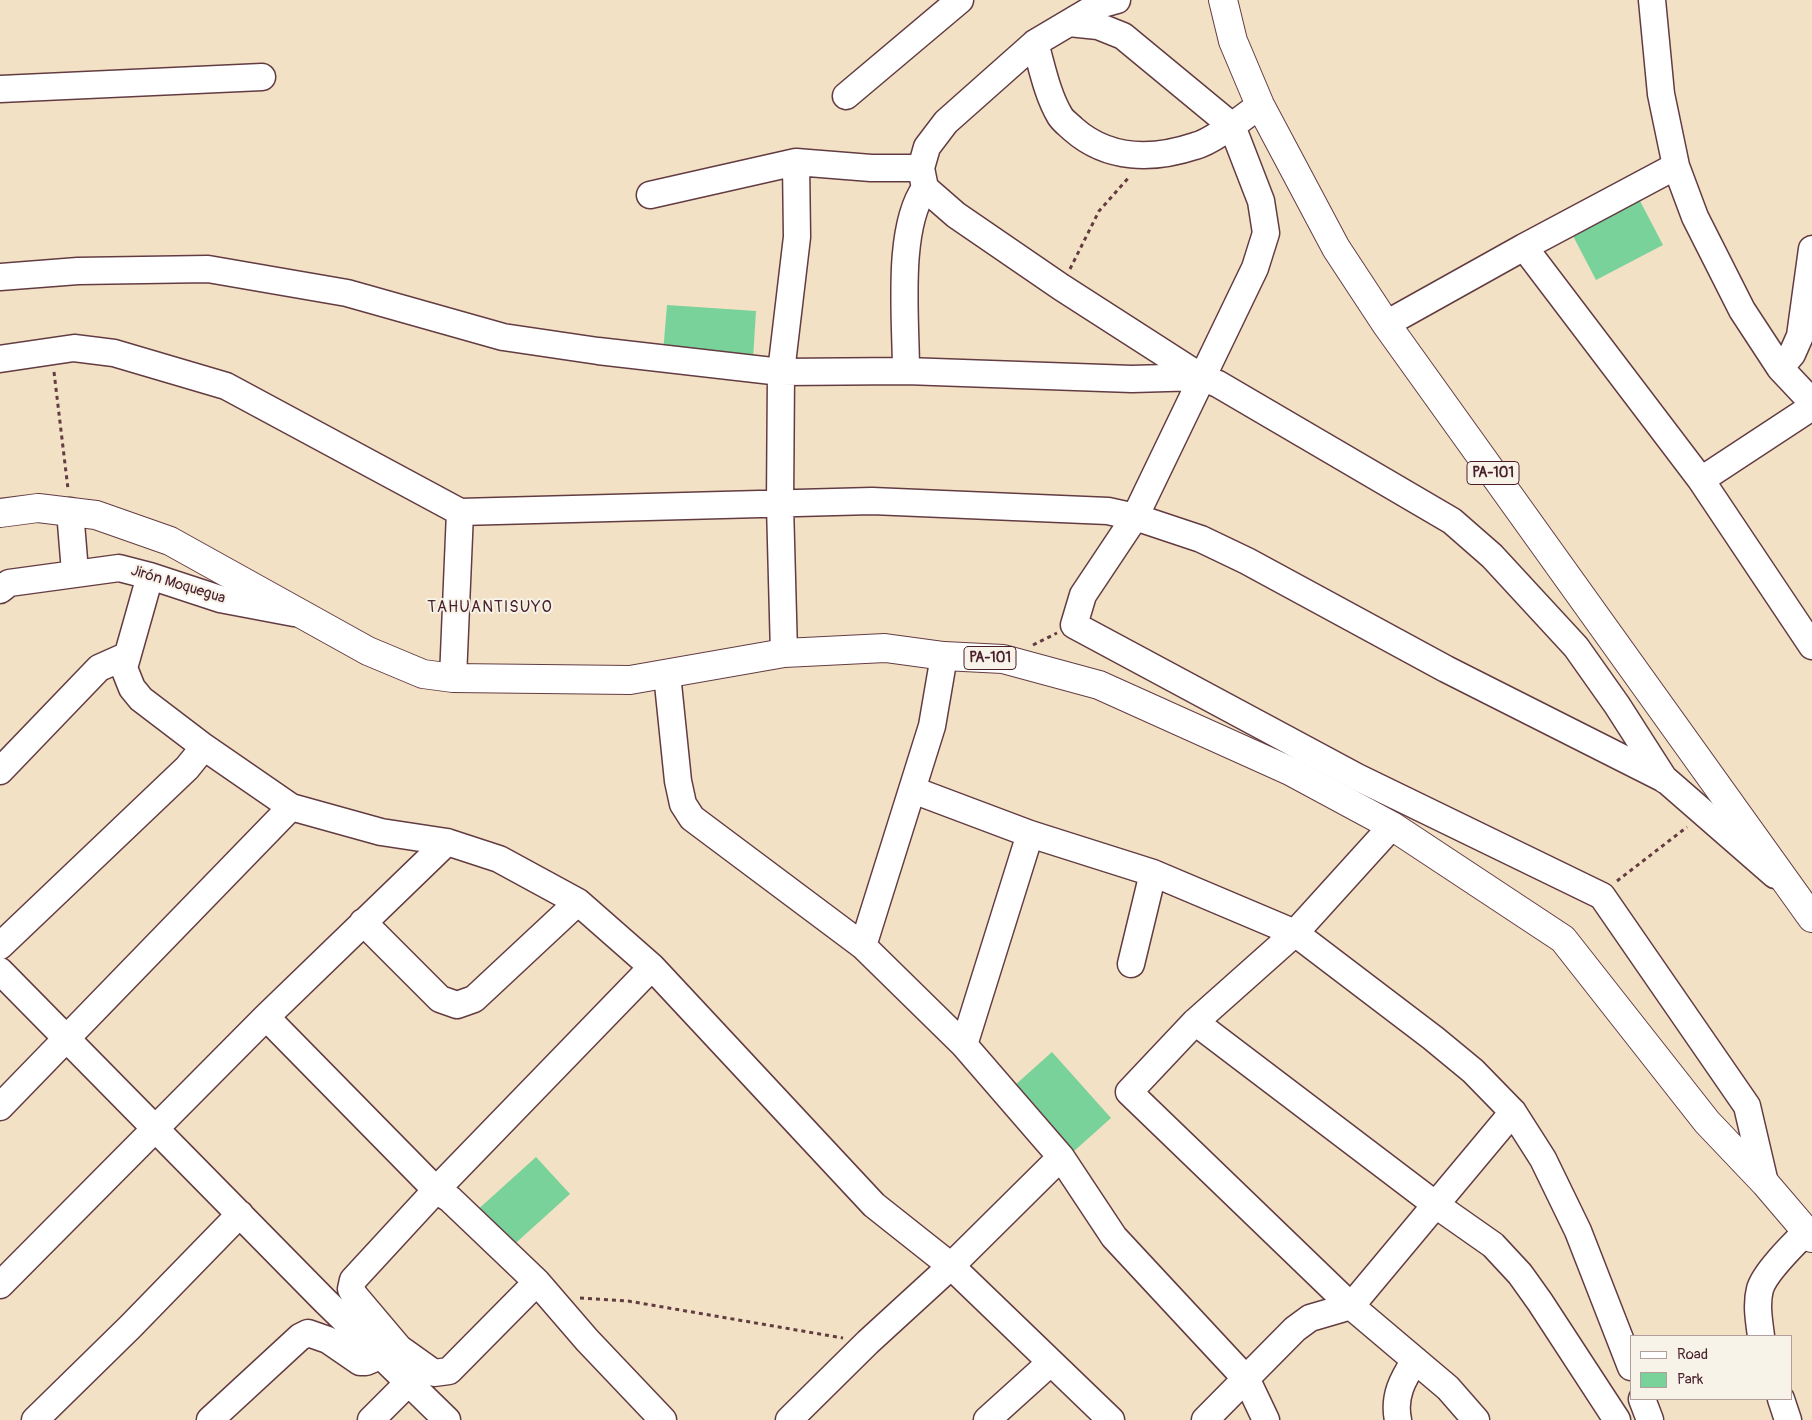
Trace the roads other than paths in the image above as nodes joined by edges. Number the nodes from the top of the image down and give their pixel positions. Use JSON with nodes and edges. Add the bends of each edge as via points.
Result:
{"nodes":[{"id":1,"x":960,"y":0,"type":"edge"},
{"id":2,"x":1223,"y":0,"type":"edge"},
{"id":3,"x":1652,"y":0,"type":"edge"},
{"id":4,"x":1100,"y":2,"type":"edge"},
{"id":5,"x":1069,"y":23,"type":"junction"},
{"id":6,"x":1036,"y":44,"type":"junction"},
{"id":7,"x":262,"y":77,"type":"dead end"},
{"id":8,"x":0,"y":89,"type":"edge"},
{"id":9,"x":846,"y":96,"type":"dead end"},
{"id":10,"x":1260,"y":105,"type":"junction"},
{"id":11,"x":1232,"y":126,"type":"junction"},
{"id":12,"x":796,"y":162,"type":"junction"},
{"id":13,"x":1676,"y":166,"type":"junction"},
{"id":14,"x":923,"y":178,"type":"junction"},
{"id":15,"x":650,"y":195,"type":"dead end"},
{"id":16,"x":1524,"y":248,"type":"junction"},
{"id":17,"x":1812,"y":249,"type":"edge"},
{"id":18,"x":0,"y":277,"type":"edge"},
{"id":19,"x":1386,"y":324,"type":"junction"},
{"id":20,"x":0,"y":359,"type":"edge"},
{"id":21,"x":1780,"y":368,"type":"junction"},
{"id":22,"x":906,"y":371,"type":"junction"},
{"id":23,"x":781,"y":372,"type":"junction"},
{"id":24,"x":1201,"y":377,"type":"junction"},
{"id":25,"x":1812,"y":402,"type":"edge"},
{"id":26,"x":1812,"y":407,"type":"edge"},
{"id":27,"x":1701,"y":480,"type":"junction"},
{"id":28,"x":780,"y":504,"type":"junction"},
{"id":29,"x":70,"y":511,"type":"junction"},
{"id":30,"x":460,"y":512,"type":"junction"},
{"id":31,"x":0,"y":513,"type":"edge"},
{"id":32,"x":1136,"y":517,"type":"junction"},
{"id":33,"x":76,"y":572,"type":"junction"},
{"id":34,"x":150,"y":576,"type":"junction"},
{"id":35,"x":0,"y":590,"type":"edge"},
{"id":36,"x":297,"y":613,"type":"junction"},
{"id":37,"x":1812,"y":646,"type":"edge"},
{"id":38,"x":784,"y":653,"type":"junction"},
{"id":39,"x":126,"y":656,"type":"junction"},
{"id":40,"x":944,"y":656,"type":"junction"},
{"id":41,"x":667,"y":674,"type":"junction"},
{"id":42,"x":453,"y":678,"type":"junction"},
{"id":43,"x":204,"y":748,"type":"junction"},
{"id":44,"x":0,"y":770,"type":"edge"},
{"id":45,"x":1666,"y":780,"type":"junction"},
{"id":46,"x":913,"y":790,"type":"junction"},
{"id":47,"x":291,"y":807,"type":"junction"},
{"id":48,"x":1392,"y":826,"type":"junction"},
{"id":49,"x":1030,"y":834,"type":"junction"},
{"id":50,"x":446,"y":842,"type":"junction"},
{"id":51,"x":1153,"y":873,"type":"junction"},
{"id":52,"x":1795,"y":893,"type":"junction"},
{"id":53,"x":578,"y":902,"type":"junction"},
{"id":54,"x":1812,"y":918,"type":"edge"},
{"id":55,"x":363,"y":922,"type":"junction"},
{"id":56,"x":1295,"y":933,"type":"junction"},
{"id":57,"x":0,"y":946,"type":"edge"},
{"id":58,"x":863,"y":946,"type":"junction"},
{"id":59,"x":1131,"y":964,"type":"dead end"},
{"id":60,"x":652,"y":968,"type":"junction"},
{"id":61,"x":0,"y":971,"type":"edge"},
{"id":62,"x":266,"y":1017,"type":"junction"},
{"id":63,"x":1195,"y":1022,"type":"junction"},
{"id":64,"x":67,"y":1038,"type":"junction"},
{"id":65,"x":964,"y":1045,"type":"junction"},
{"id":66,"x":0,"y":1107,"type":"edge"},
{"id":67,"x":1513,"y":1112,"type":"junction"},
{"id":68,"x":156,"y":1128,"type":"junction"},
{"id":69,"x":1061,"y":1157,"type":"junction"},
{"id":70,"x":1766,"y":1183,"type":"junction"},
{"id":71,"x":436,"y":1190,"type":"junction"},
{"id":72,"x":1436,"y":1205,"type":"junction"},
{"id":73,"x":240,"y":1214,"type":"junction"},
{"id":74,"x":1809,"y":1234,"type":"edge"},
{"id":75,"x":951,"y":1266,"type":"junction"},
{"id":76,"x":537,"y":1282,"type":"junction"},
{"id":77,"x":0,"y":1285,"type":"edge"},
{"id":78,"x":1350,"y":1306,"type":"junction"},
{"id":79,"x":1761,"y":1335,"type":"edge"},
{"id":80,"x":390,"y":1351,"type":"junction"},
{"id":81,"x":1415,"y":1360,"type":"junction"},
{"id":82,"x":1050,"y":1363,"type":"junction"},
{"id":83,"x":1630,"y":1364,"type":"edge"},
{"id":84,"x":1247,"y":1380,"type":"junction"},
{"id":85,"x":410,"y":1382,"type":"junction"},
{"id":86,"x":1642,"y":1400,"type":"edge"},
{"id":87,"x":1781,"y":1400,"type":"edge"},
{"id":88,"x":34,"y":1420,"type":"edge"},
{"id":89,"x":210,"y":1420,"type":"edge"},
{"id":90,"x":370,"y":1420,"type":"edge"},
{"id":91,"x":446,"y":1420,"type":"edge"},
{"id":92,"x":663,"y":1420,"type":"edge"},
{"id":93,"x":789,"y":1420,"type":"edge"},
{"id":94,"x":987,"y":1420,"type":"edge"},
{"id":95,"x":1111,"y":1420,"type":"edge"},
{"id":96,"x":1205,"y":1420,"type":"edge"},
{"id":97,"x":1266,"y":1420,"type":"edge"},
{"id":98,"x":1398,"y":1420,"type":"edge"},
{"id":99,"x":1476,"y":1420,"type":"edge"},
{"id":100,"x":1617,"y":1420,"type":"edge"},
{"id":101,"x":1650,"y":1420,"type":"edge"},
{"id":102,"x":1788,"y":1420,"type":"edge"}],
"edges":[{"from":1,"to":9,"type":"street"},
{"from":2,"to":10,"type":"main road","number":"PA-101","via":[[1233,41]]},
{"from":3,"to":13,"type":"street","via":[[1661,94]]},
{"from":4,"to":5,"type":"street"},
{"from":5,"to":6,"type":"street"},
{"from":5,"to":11,"type":"street","via":[[1098,26],[1123,36]]},
{"from":6,"to":11,"type":"street","via":[[1060,118],[1099,147],[1128,155],[1156,154],[1198,146]]},
{"from":6,"to":14,"type":"street","via":[[946,122],[927,147]]},
{"from":7,"to":8,"type":"street"},
{"from":10,"to":11,"type":"street"},
{"from":10,"to":19,"type":"main road","number":"PA-101","via":[[1336,248]]},
{"from":11,"to":24,"type":"street","via":[[1261,201],[1266,233],[1255,268]]},
{"from":12,"to":14,"type":"street","via":[[871,168]]},
{"from":12,"to":15,"type":"street"},
{"from":12,"to":23,"type":"street","via":[[797,237]]},
{"from":13,"to":16,"type":"street"},
{"from":13,"to":21,"type":"street","via":[[1695,217],[1742,310]]},
{"from":14,"to":22,"type":"street","via":[[906,240]]},
{"from":14,"to":24,"type":"street","via":[[956,215]]},
{"from":16,"to":19,"type":"street"},
{"from":16,"to":27,"type":"street"},
{"from":17,"to":21,"type":"street","via":[[1800,336],[1792,354]]},
{"from":18,"to":23,"type":"street","via":[[78,271],[208,269],[348,293],[502,337]]},
{"from":19,"to":52,"type":"main road","number":"PA-101"},
{"from":20,"to":30,"type":"street","via":[[74,348],[114,353],[226,386]]},
{"from":21,"to":25,"type":"street"},
{"from":22,"to":23,"type":"street"},
{"from":22,"to":24,"type":"street","via":[[1132,380]]},
{"from":23,"to":28,"type":"street"},
{"from":24,"to":32,"type":"street"},
{"from":24,"to":45,"type":"street","via":[[1443,516],[1465,532],[1492,556],[1576,647]]},
{"from":26,"to":27,"type":"street"},
{"from":27,"to":37,"type":"street"},
{"from":28,"to":30,"type":"street"},
{"from":28,"to":32,"type":"street","via":[[872,501],[1108,511]]},
{"from":28,"to":38,"type":"street"},
{"from":29,"to":31,"type":"main road","number":"PA-101","via":[[38,508]]},
{"from":29,"to":33,"type":"street"},
{"from":29,"to":36,"type":"main road","number":"PA-101","via":[[96,515],[170,541]]},
{"from":30,"to":42,"type":"street"},
{"from":32,"to":45,"type":"street","via":[[1201,539],[1247,561],[1446,669]]},
{"from":32,"to":70,"type":"street","via":[[1083,595],[1074,625],[1358,778],[1602,896],[1747,1106]]},
{"from":33,"to":34,"type":"street","name":"Jirón Moquegua","via":[[119,568]]},
{"from":33,"to":35,"type":"street","name":"Jirón Moquegua","via":[[9,584]]},
{"from":34,"to":36,"type":"street","name":"Jirón Moquegua","via":[[220,599]]},
{"from":34,"to":39,"type":"street"},
{"from":36,"to":42,"type":"main road","number":"PA-101","via":[[368,651],[423,674]]},
{"from":38,"to":40,"type":"main road","number":"PA-101","via":[[885,648]]},
{"from":38,"to":41,"type":"main road","number":"PA-101"},
{"from":39,"to":43,"type":"street","via":[[124,668],[141,699]]},
{"from":39,"to":44,"type":"street","via":[[99,668]]},
{"from":40,"to":46,"type":"street","via":[[932,726]]},
{"from":40,"to":48,"type":"main road","number":"PA-101","via":[[1003,659],[1099,685],[1290,771]]},
{"from":41,"to":42,"type":"main road","number":"PA-101","via":[[630,680]]},
{"from":41,"to":58,"type":"street","via":[[678,781],[682,804],[692,818]]},
{"from":43,"to":47,"type":"street"},
{"from":43,"to":57,"type":"street","via":[[188,768]]},
{"from":45,"to":52,"type":"street"},
{"from":46,"to":49,"type":"street"},
{"from":46,"to":58,"type":"street"},
{"from":47,"to":50,"type":"street","via":[[381,832]]},
{"from":47,"to":64,"type":"street"},
{"from":48,"to":56,"type":"street"},
{"from":48,"to":70,"type":"main road","number":"PA-101","via":[[1563,939],[1707,1122]]},
{"from":49,"to":51,"type":"street"},
{"from":49,"to":65,"type":"street"},
{"from":50,"to":53,"type":"street","via":[[499,859]]},
{"from":50,"to":55,"type":"street"},
{"from":51,"to":56,"type":"street"},
{"from":51,"to":59,"type":"street"},
{"from":52,"to":54,"type":"main road","number":"PA-101"},
{"from":53,"to":55,"type":"street","via":[[474,1000],[457,1005],[440,1000]]},
{"from":53,"to":60,"type":"street"},
{"from":55,"to":62,"type":"street"},
{"from":56,"to":63,"type":"street"},
{"from":56,"to":67,"type":"street","via":[[1474,1071]]},
{"from":58,"to":65,"type":"street"},
{"from":60,"to":71,"type":"street"},
{"from":60,"to":75,"type":"street","via":[[874,1205]]},
{"from":61,"to":64,"type":"street"},
{"from":62,"to":68,"type":"street"},
{"from":62,"to":71,"type":"street"},
{"from":63,"to":72,"type":"street"},
{"from":63,"to":78,"type":"street","via":[[1129,1092]]},
{"from":64,"to":66,"type":"street"},
{"from":64,"to":68,"type":"street"},
{"from":65,"to":69,"type":"street"},
{"from":67,"to":72,"type":"street"},
{"from":67,"to":83,"type":"street","via":[[1543,1159],[1578,1231]]},
{"from":68,"to":73,"type":"street"},
{"from":68,"to":77,"type":"street"},
{"from":69,"to":75,"type":"street"},
{"from":69,"to":84,"type":"street","via":[[1114,1237]]},
{"from":70,"to":74,"type":"main road","number":"PA-101"},
{"from":71,"to":76,"type":"street","via":[[450,1199]]},
{"from":71,"to":80,"type":"street","via":[[351,1285]]},
{"from":72,"to":78,"type":"street"},
{"from":72,"to":100,"type":"street","via":[[1493,1245],[1520,1274]]},
{"from":73,"to":80,"type":"street"},
{"from":73,"to":88,"type":"street"},
{"from":74,"to":79,"type":"street","via":[[1779,1260],[1760,1288]]},
{"from":75,"to":82,"type":"street"},
{"from":75,"to":93,"type":"street"},
{"from":76,"to":80,"type":"street","via":[[449,1370],[434,1373]]},
{"from":76,"to":92,"type":"street"},
{"from":78,"to":81,"type":"street"},
{"from":78,"to":84,"type":"street","via":[[1310,1318],[1295,1329]]},
{"from":80,"to":85,"type":"street"},
{"from":80,"to":89,"type":"street","via":[[360,1362],[328,1340],[308,1333]]},
{"from":81,"to":98,"type":"street","via":[[1401,1383],[1396,1407]]},
{"from":81,"to":99,"type":"street","via":[[1448,1388]]},
{"from":82,"to":94,"type":"street"},
{"from":82,"to":95,"type":"street"},
{"from":84,"to":96,"type":"street"},
{"from":84,"to":97,"type":"street"},
{"from":85,"to":90,"type":"street"},
{"from":85,"to":91,"type":"street"},
{"from":86,"to":101,"type":"street"},
{"from":87,"to":102,"type":"street"}]}
